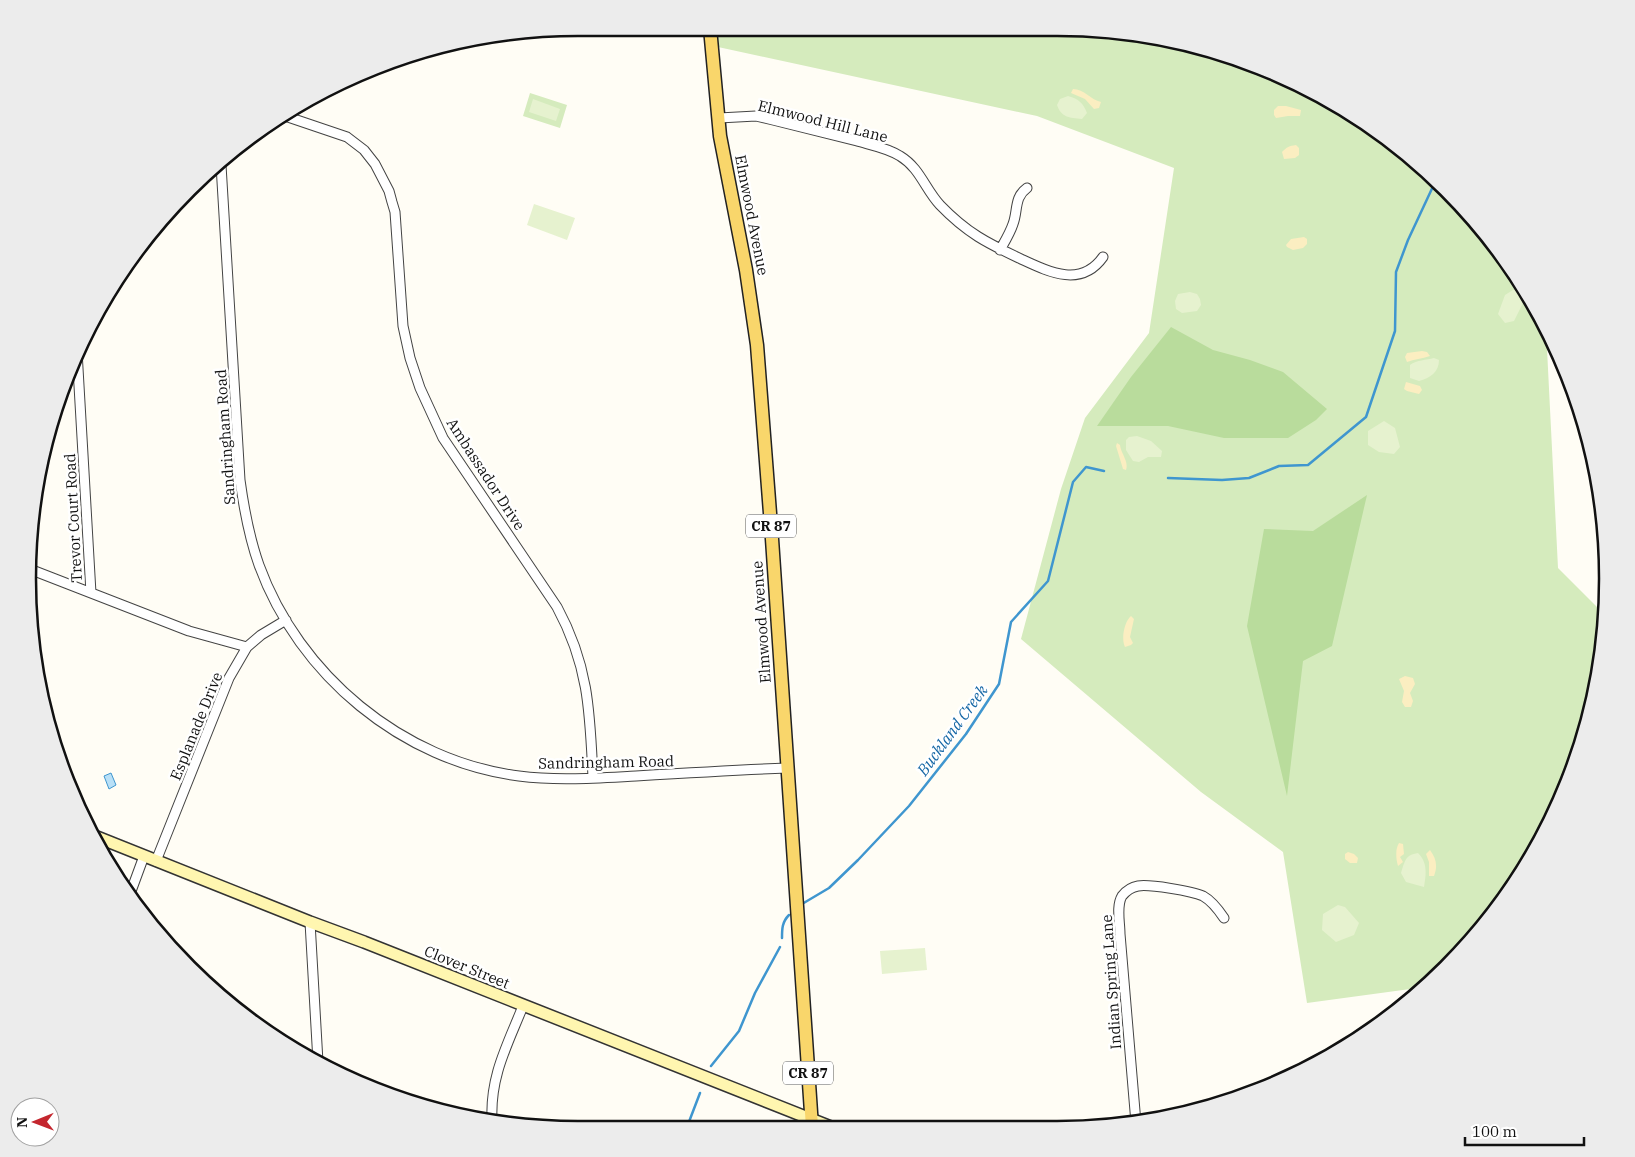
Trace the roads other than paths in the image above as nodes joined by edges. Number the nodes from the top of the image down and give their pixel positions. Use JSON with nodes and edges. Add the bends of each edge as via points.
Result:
{"nodes":[{"id":1,"x":711,"y":36,"type":"edge"},
{"id":2,"x":292,"y":118,"type":"edge"},
{"id":3,"x":719,"y":118,"type":"junction"},
{"id":4,"x":221,"y":171,"type":"edge"},
{"id":5,"x":1027,"y":188,"type":"dead end"},
{"id":6,"x":1000,"y":250,"type":"junction"},
{"id":7,"x":1103,"y":257,"type":"dead end"},
{"id":8,"x":78,"y":371,"type":"edge"},
{"id":9,"x":36,"y":572,"type":"edge"},
{"id":10,"x":91,"y":593,"type":"junction"},
{"id":11,"x":286,"y":620,"type":"junction"},
{"id":12,"x":247,"y":648,"type":"junction"},
{"id":13,"x":787,"y":768,"type":"junction"},
{"id":14,"x":593,"y":778,"type":"junction"},
{"id":15,"x":103,"y":840,"type":"edge"},
{"id":16,"x":144,"y":856,"type":"junction"},
{"id":17,"x":156,"y":861,"type":"junction"},
{"id":18,"x":133,"y":887,"type":"edge"},
{"id":19,"x":1224,"y":918,"type":"dead end"},
{"id":20,"x":310,"y":922,"type":"junction"},
{"id":21,"x":523,"y":1006,"type":"junction"},
{"id":22,"x":318,"y":1054,"type":"edge"},
{"id":23,"x":492,"y":1113,"type":"edge"},
{"id":24,"x":1135,"y":1115,"type":"edge"},
{"id":25,"x":807,"y":1121,"type":"edge"},
{"id":26,"x":812,"y":1121,"type":"edge"}],
"edges":[{"from":1,"to":3,"type":"main road","name":"Elmwood Avenue","number":"CR 87"},
{"from":2,"to":14,"type":"street","name":"Ambassador Drive","via":[[355,142],[375,164],[389,191],[395,212],[404,326],[415,374],[443,438],[557,607],[572,636],[589,705]]},
{"from":3,"to":6,"type":"street","name":"Elmwood Hill Lane","via":[[756,116],[899,155],[920,174],[938,203],[953,218],[976,237]]},
{"from":3,"to":13,"type":"main road","name":"Elmwood Avenue","number":"CR 87","via":[[757,345]]},
{"from":4,"to":11,"type":"street","name":"Sandringham Road","via":[[241,488],[259,565]]},
{"from":5,"to":6,"type":"street","via":[[1020,193],[1014,222]]},
{"from":6,"to":7,"type":"street","name":"Elmwood Hill Lane","via":[[1048,272],[1063,275],[1087,271]]},
{"from":8,"to":10,"type":"street","name":"Trevor Court Road"},
{"from":9,"to":10,"type":"street"},
{"from":10,"to":12,"type":"street","via":[[188,631]]},
{"from":11,"to":12,"type":"street","name":"Esplanade Drive"},
{"from":11,"to":14,"type":"street","name":"Sandringham Road","via":[[311,657],[342,691],[381,722],[418,745],[452,760],[502,774]]},
{"from":12,"to":17,"type":"street","name":"Esplanade Drive","via":[[229,678]]},
{"from":13,"to":14,"type":"street","name":"Sandringham Road"},
{"from":13,"to":26,"type":"main road","name":"Elmwood Avenue","number":"CR 87"},
{"from":15,"to":16,"type":"main road","name":"Clover Street"},
{"from":16,"to":17,"type":"main road","name":"Clover Street"},
{"from":16,"to":18,"type":"street"},
{"from":17,"to":20,"type":"main road","name":"Clover Street"},
{"from":19,"to":24,"type":"street","name":"Indian Spring Lane","via":[[1202,895],[1154,886],[1131,888],[1119,902]]},
{"from":20,"to":21,"type":"main road","name":"Clover Street"},
{"from":20,"to":22,"type":"street"},
{"from":21,"to":23,"type":"street","via":[[496,1073]]},
{"from":21,"to":25,"type":"main road","name":"Clover Street"}]}
